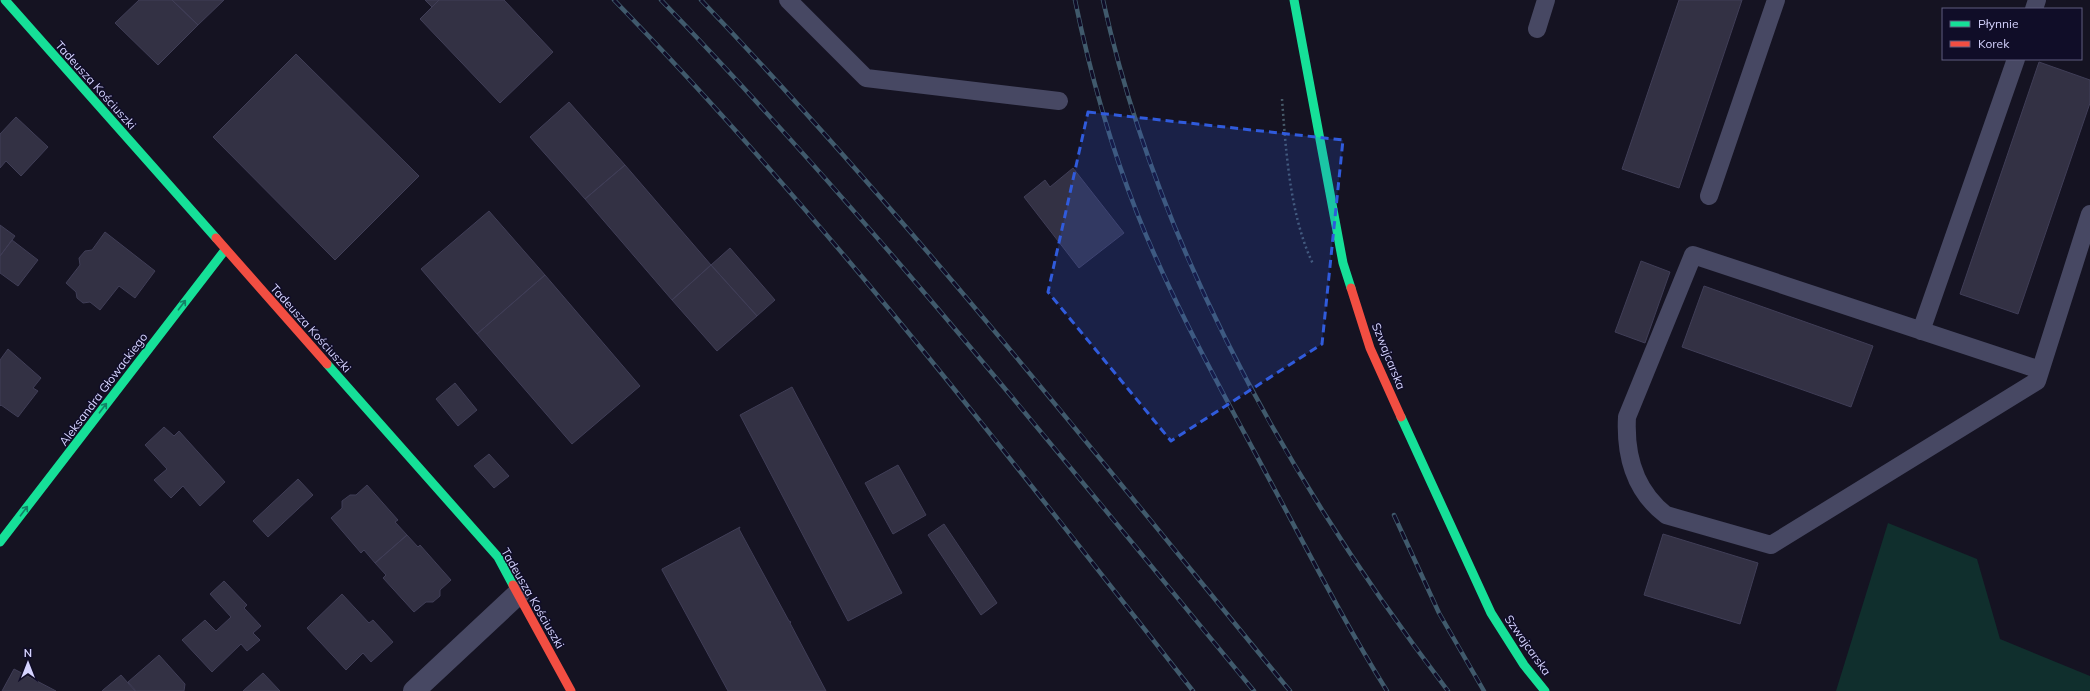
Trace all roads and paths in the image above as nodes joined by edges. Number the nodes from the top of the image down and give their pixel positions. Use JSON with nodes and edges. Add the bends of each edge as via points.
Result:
{"nodes":[{"id":1,"x":5,"y":0,"type":"edge"},
{"id":2,"x":788,"y":0,"type":"edge"},
{"id":3,"x":1294,"y":0,"type":"edge"},
{"id":4,"x":1546,"y":0,"type":"edge"},
{"id":5,"x":1776,"y":0,"type":"edge"},
{"id":6,"x":1537,"y":29,"type":"dead end"},
{"id":7,"x":2016,"y":60,"type":"edge"},
{"id":8,"x":1059,"y":101,"type":"dead end"},
{"id":9,"x":1709,"y":196,"type":"dead end"},
{"id":10,"x":2090,"y":214,"type":"edge"},
{"id":11,"x":225,"y":250,"type":"junction"},
{"id":12,"x":1921,"y":331,"type":"junction"},
{"id":13,"x":2040,"y":370,"type":"junction"},
{"id":14,"x":0,"y":542,"type":"edge"},
{"id":15,"x":519,"y":593,"type":"junction"},
{"id":16,"x":414,"y":691,"type":"edge"},
{"id":17,"x":571,"y":691,"type":"edge"},
{"id":18,"x":1545,"y":691,"type":"edge"}],
"edges":[{"from":1,"to":11,"type":"street","name":"Tadeusza Kościuszki"},
{"from":2,"to":8,"type":"lane","via":[[866,78]]},
{"from":3,"to":18,"type":"street","name":"Szwajcarska","via":[[1343,263],[1370,348],[1491,613]]},
{"from":4,"to":6,"type":"lane"},
{"from":5,"to":9,"type":"lane"},
{"from":7,"to":12,"type":"lane"},
{"from":10,"to":13,"type":"lane"},
{"from":14,"to":11,"type":"street","name":"Aleksandra Głowackiego","one_way":true},
{"from":11,"to":15,"type":"street","name":"Tadeusza Kościuszki","via":[[498,558]]},
{"from":12,"to":13,"type":"lane"},
{"from":12,"to":13,"type":"lane","via":[[1693,255],[1627,417],[1626,438],[1635,476],[1653,505],[1666,515],[1771,545],[2037,381]]},
{"from":15,"to":16,"type":"street"},
{"from":15,"to":17,"type":"street","name":"Tadeusza Kościuszki"}]}
